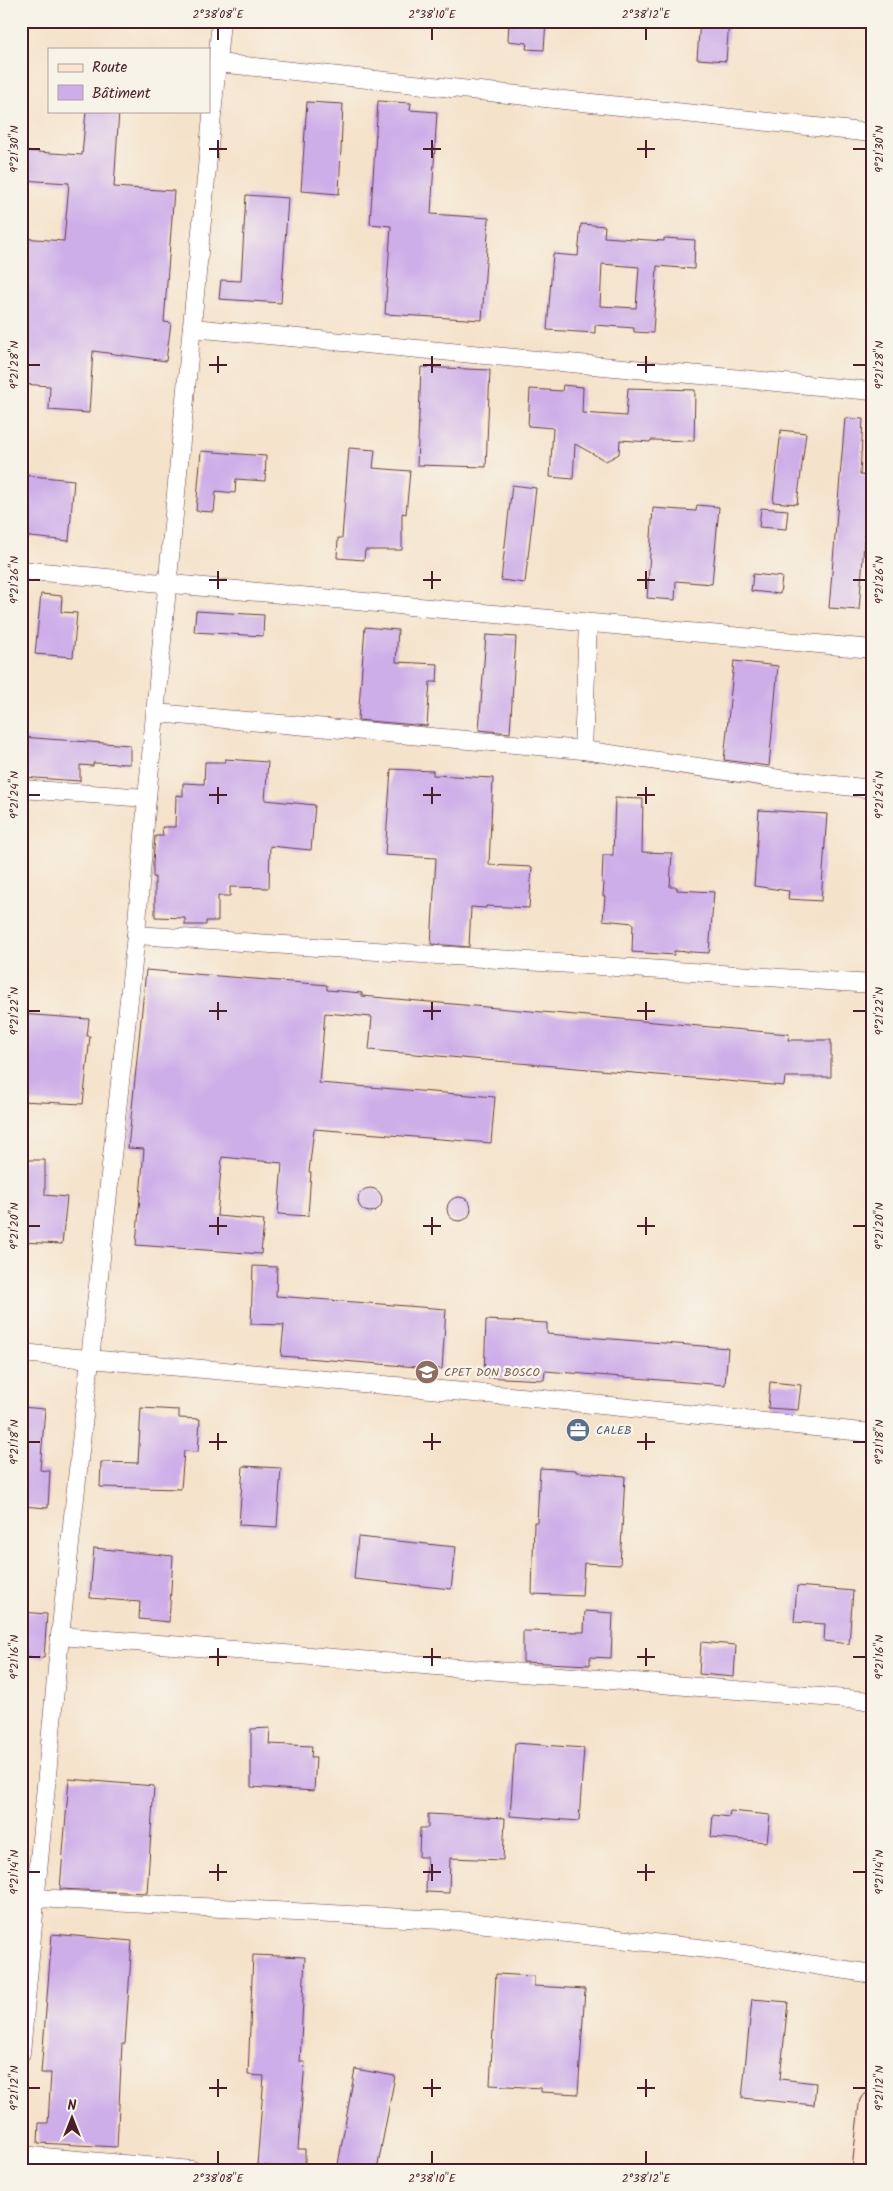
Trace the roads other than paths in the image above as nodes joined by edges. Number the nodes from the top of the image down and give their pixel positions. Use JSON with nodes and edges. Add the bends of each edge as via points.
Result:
{"nodes":[{"id":1,"x":221,"y":21,"type":"edge"},
{"id":2,"x":218,"y":63,"type":"junction"},
{"id":3,"x":872,"y":133,"type":"edge"},
{"id":4,"x":192,"y":328,"type":"junction"},
{"id":5,"x":872,"y":391,"type":"edge"},
{"id":6,"x":21,"y":570,"type":"edge"},
{"id":7,"x":168,"y":584,"type":"junction"},
{"id":8,"x":588,"y":623,"type":"junction"},
{"id":9,"x":872,"y":649,"type":"edge"},
{"id":10,"x":156,"y":713,"type":"junction"},
{"id":11,"x":583,"y":750,"type":"junction"},
{"id":12,"x":21,"y":789,"type":"edge"},
{"id":13,"x":872,"y":789,"type":"edge"},
{"id":14,"x":147,"y":798,"type":"junction"},
{"id":15,"x":136,"y":935,"type":"junction"},
{"id":16,"x":872,"y":984,"type":"edge"},
{"id":17,"x":21,"y":1353,"type":"edge"},
{"id":18,"x":89,"y":1358,"type":"junction"},
{"id":19,"x":872,"y":1433,"type":"edge"},
{"id":20,"x":60,"y":1636,"type":"junction"},
{"id":21,"x":872,"y":1701,"type":"edge"},
{"id":22,"x":36,"y":1898,"type":"junction"},
{"id":23,"x":872,"y":1974,"type":"edge"},
{"id":24,"x":21,"y":2053,"type":"edge"},
{"id":25,"x":872,"y":2105,"type":"edge"},
{"id":26,"x":21,"y":2155,"type":"edge"},
{"id":27,"x":192,"y":2170,"type":"edge"},
{"id":28,"x":865,"y":2170,"type":"edge"}],
"edges":[{"from":1,"to":2,"type":"street"},
{"from":2,"to":3,"type":"street"},
{"from":2,"to":4,"type":"street"},
{"from":4,"to":5,"type":"street"},
{"from":4,"to":7,"type":"street"},
{"from":6,"to":7,"type":"street"},
{"from":7,"to":8,"type":"street"},
{"from":7,"to":10,"type":"street"},
{"from":8,"to":9,"type":"street"},
{"from":8,"to":11,"type":"street"},
{"from":10,"to":11,"type":"street"},
{"from":10,"to":14,"type":"street"},
{"from":11,"to":13,"type":"street"},
{"from":12,"to":14,"type":"street"},
{"from":14,"to":15,"type":"street"},
{"from":15,"to":16,"type":"street"},
{"from":15,"to":18,"type":"street"},
{"from":17,"to":18,"type":"street"},
{"from":18,"to":19,"type":"street"},
{"from":18,"to":20,"type":"street"},
{"from":20,"to":21,"type":"street"},
{"from":20,"to":22,"type":"street"},
{"from":22,"to":23,"type":"street","via":[[460,1920],[726,1951]]},
{"from":22,"to":24,"type":"street"},
{"from":25,"to":28,"type":"street"},
{"from":26,"to":27,"type":"street"}]}
